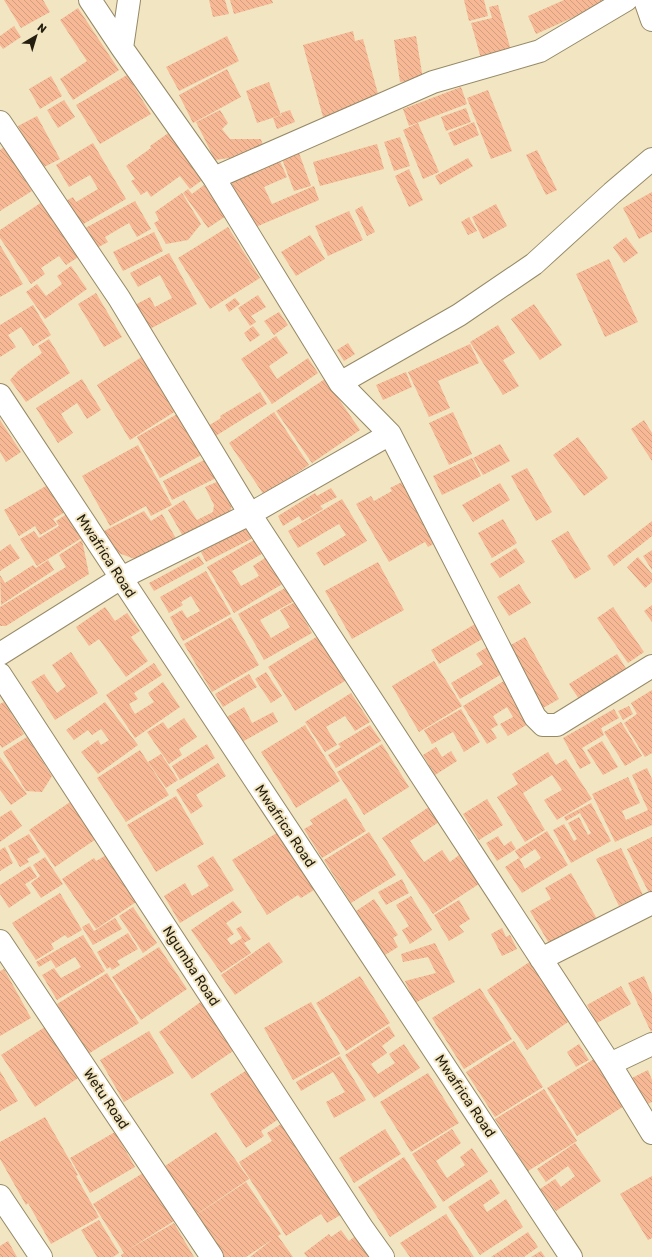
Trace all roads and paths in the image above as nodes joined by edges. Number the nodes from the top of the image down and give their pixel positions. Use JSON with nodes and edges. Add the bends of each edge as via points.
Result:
{"nodes":[{"id":1,"x":90,"y":0,"type":"edge"},
{"id":2,"x":129,"y":0,"type":"edge"},
{"id":3,"x":626,"y":0,"type":"edge"},
{"id":4,"x":645,"y":0,"type":"edge"},
{"id":5,"x":652,"y":20,"type":"edge"},
{"id":6,"x":122,"y":48,"type":"junction"},
{"id":7,"x":0,"y":122,"type":"edge"},
{"id":8,"x":652,"y":159,"type":"edge"},
{"id":9,"x":214,"y":178,"type":"junction"},
{"id":10,"x":340,"y":383,"type":"junction"},
{"id":11,"x":0,"y":395,"type":"edge"},
{"id":12,"x":390,"y":434,"type":"junction"},
{"id":13,"x":250,"y":514,"type":"junction"},
{"id":14,"x":121,"y":578,"type":"junction"},
{"id":15,"x":0,"y":654,"type":"edge"},
{"id":16,"x":652,"y":666,"type":"edge"},
{"id":17,"x":0,"y":674,"type":"edge"},
{"id":18,"x":652,"y":903,"type":"edge"},
{"id":19,"x":0,"y":942,"type":"edge"},
{"id":20,"x":541,"y":959,"type":"junction"},
{"id":21,"x":652,"y":1044,"type":"edge"},
{"id":22,"x":610,"y":1064,"type":"junction"},
{"id":23,"x":652,"y":1133,"type":"edge"},
{"id":24,"x":0,"y":1196,"type":"edge"},
{"id":25,"x":41,"y":1257,"type":"edge"},
{"id":26,"x":212,"y":1257,"type":"edge"},
{"id":27,"x":383,"y":1257,"type":"edge"},
{"id":28,"x":571,"y":1257,"type":"edge"}],
"edges":[{"from":1,"to":6,"type":"street"},
{"from":2,"to":6,"type":"street"},
{"from":3,"to":9,"type":"street","via":[[540,51],[433,82]]},
{"from":4,"to":5,"type":"street"},
{"from":6,"to":9,"type":"street"},
{"from":7,"to":13,"type":"street","via":[[119,298]]},
{"from":8,"to":10,"type":"street","via":[[534,264],[459,316]]},
{"from":9,"to":10,"type":"street"},
{"from":10,"to":12,"type":"street"},
{"from":11,"to":14,"type":"street","name":"Mwafrica Road"},
{"from":12,"to":13,"type":"street"},
{"from":12,"to":16,"type":"street","via":[[535,717],[543,724],[557,725]]},
{"from":13,"to":14,"type":"street"},
{"from":13,"to":20,"type":"street"},
{"from":14,"to":15,"type":"street"},
{"from":14,"to":28,"type":"street","name":"Mwafrica Road"},
{"from":17,"to":27,"type":"street","name":"Ngumba Road"},
{"from":18,"to":20,"type":"street"},
{"from":19,"to":26,"type":"street","name":"Wetu Road"},
{"from":20,"to":22,"type":"street"},
{"from":21,"to":22,"type":"street"},
{"from":22,"to":23,"type":"street"},
{"from":24,"to":25,"type":"street"}]}
